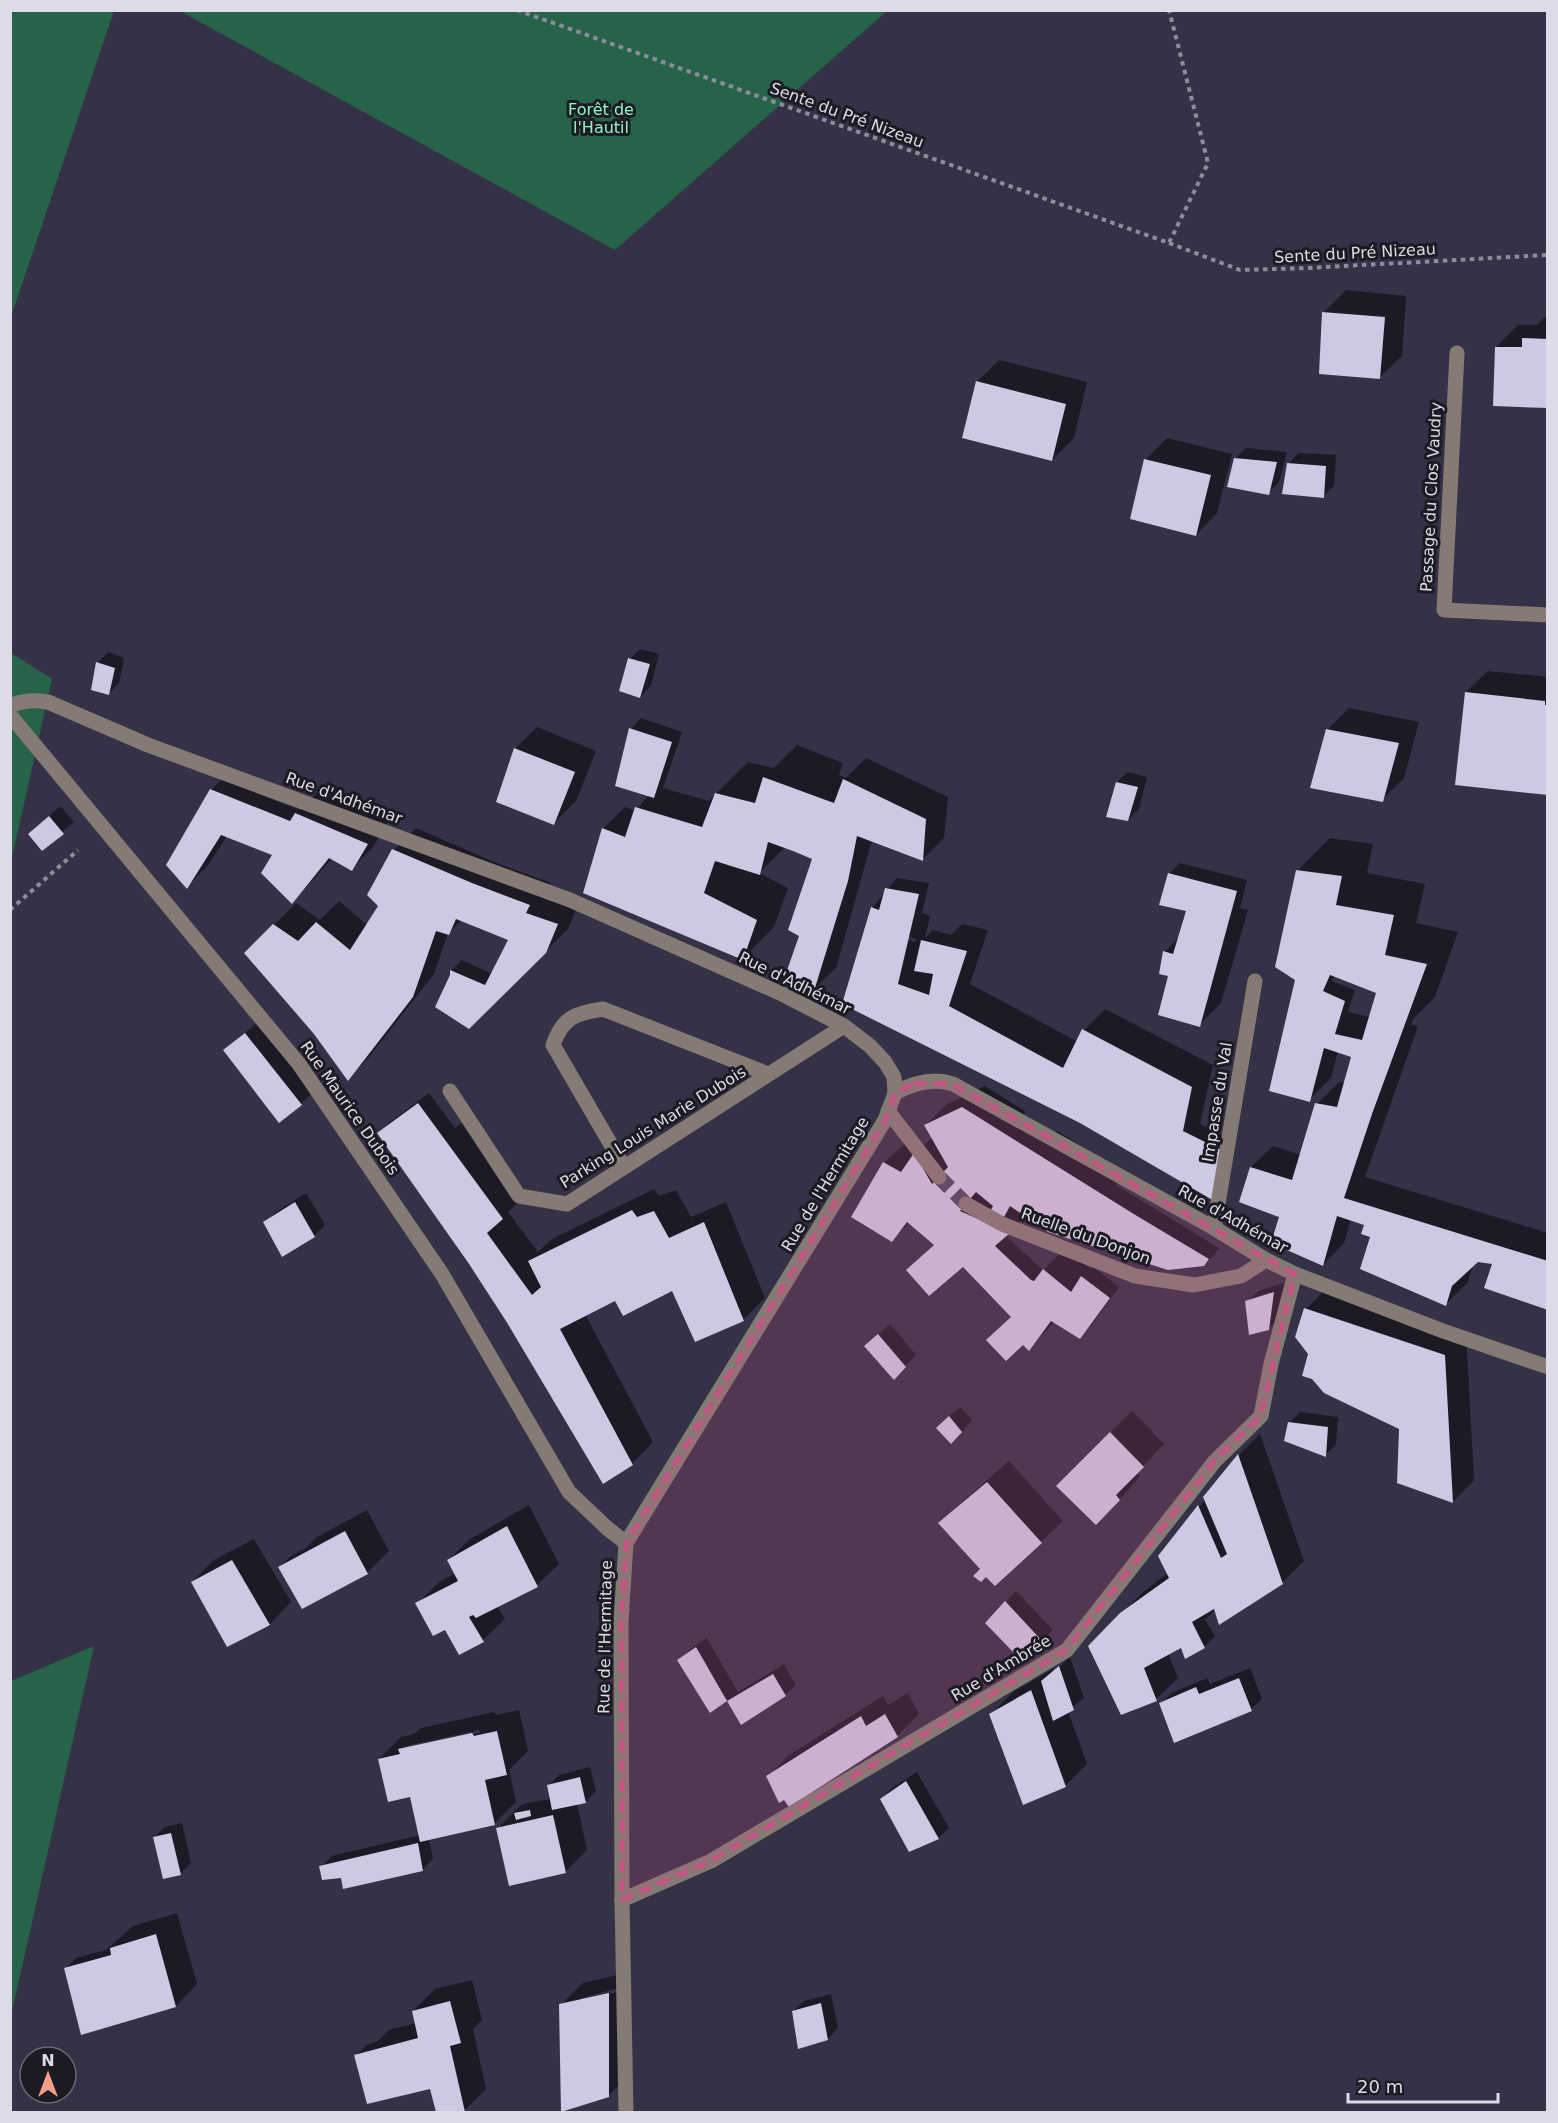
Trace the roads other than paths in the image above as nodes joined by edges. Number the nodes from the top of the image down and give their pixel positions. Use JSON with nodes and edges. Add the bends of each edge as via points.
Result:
{"nodes":[{"id":1,"x":1456,"y":353,"type":"dead end"},
{"id":2,"x":1548,"y":615,"type":"edge"},
{"id":3,"x":10,"y":706,"type":"edge"},
{"id":4,"x":10,"y":715,"type":"edge"},
{"id":5,"x":1255,"y":981,"type":"dead end"},
{"id":6,"x":844,"y":1026,"type":"junction"},
{"id":7,"x":768,"y":1074,"type":"junction"},
{"id":8,"x":450,"y":1091,"type":"dead end"},
{"id":9,"x":895,"y":1093,"type":"junction"},
{"id":10,"x":888,"y":1111,"type":"junction"},
{"id":11,"x":624,"y":1167,"type":"junction"},
{"id":12,"x":939,"y":1178,"type":"tunnel mouth"},
{"id":13,"x":966,"y":1204,"type":"tunnel mouth"},
{"id":14,"x":1214,"y":1228,"type":"junction"},
{"id":15,"x":1266,"y":1260,"type":"junction"},
{"id":16,"x":1295,"y":1274,"type":"junction"},
{"id":17,"x":1548,"y":1367,"type":"edge"},
{"id":18,"x":626,"y":1543,"type":"junction"},
{"id":19,"x":622,"y":1900,"type":"junction"},
{"id":20,"x":626,"y":2112,"type":"edge"}],
"edges":[{"from":1,"to":2,"type":"street","name":"Passage du Clos Vaudry","via":[[1444,610]]},
{"from":3,"to":6,"type":"street","name":"Rue d'Adhémar","via":[[35,700],[48,702],[148,745],[570,900],[782,994]]},
{"from":4,"to":18,"type":"street","name":"Rue Maurice Dubois","via":[[299,1064],[442,1274],[569,1492]]},
{"from":5,"to":14,"type":"street","name":"Impasse du Val"},
{"from":6,"to":7,"type":"street","name":"Parking Louis Marie Dubois"},
{"from":6,"to":9,"type":"street","name":"Rue d'Adhémar","via":[[885,1062],[894,1077]]},
{"from":7,"to":11,"type":"street","name":"Parking Louis Marie Dubois"},
{"from":7,"to":11,"type":"street","via":[[603,1010],[579,1013],[558,1029],[553,1045]]},
{"from":8,"to":11,"type":"street","name":"Parking Louis Marie Dubois","via":[[519,1196],[567,1204]]},
{"from":9,"to":10,"type":"street","name":"Rue de l'Hermitage"},
{"from":9,"to":14,"type":"street","name":"Rue d'Adhémar","via":[[914,1083],[953,1084]]},
{"from":10,"to":12,"type":"street"},
{"from":10,"to":18,"type":"street","name":"Rue de l'Hermitage"},
{"from":13,"to":15,"type":"street","name":"Ruelle du Donjon","via":[[1002,1224],[1135,1276],[1194,1285],[1241,1276]]},
{"from":14,"to":15,"type":"street","name":"Rue d'Adhémar"},
{"from":15,"to":16,"type":"street","name":"Rue d'Adhémar"},
{"from":16,"to":17,"type":"street","name":"Rue d'Adhémar"},
{"from":16,"to":19,"type":"street","name":"Rue d'Ambrée","via":[[1270,1364],[1261,1416],[1215,1461],[1067,1650],[711,1861]]},
{"from":18,"to":19,"type":"street","name":"Rue de l'Hermitage","via":[[621,1622]]},
{"from":19,"to":20,"type":"street","name":"Rue de l'Hermitage"}]}
